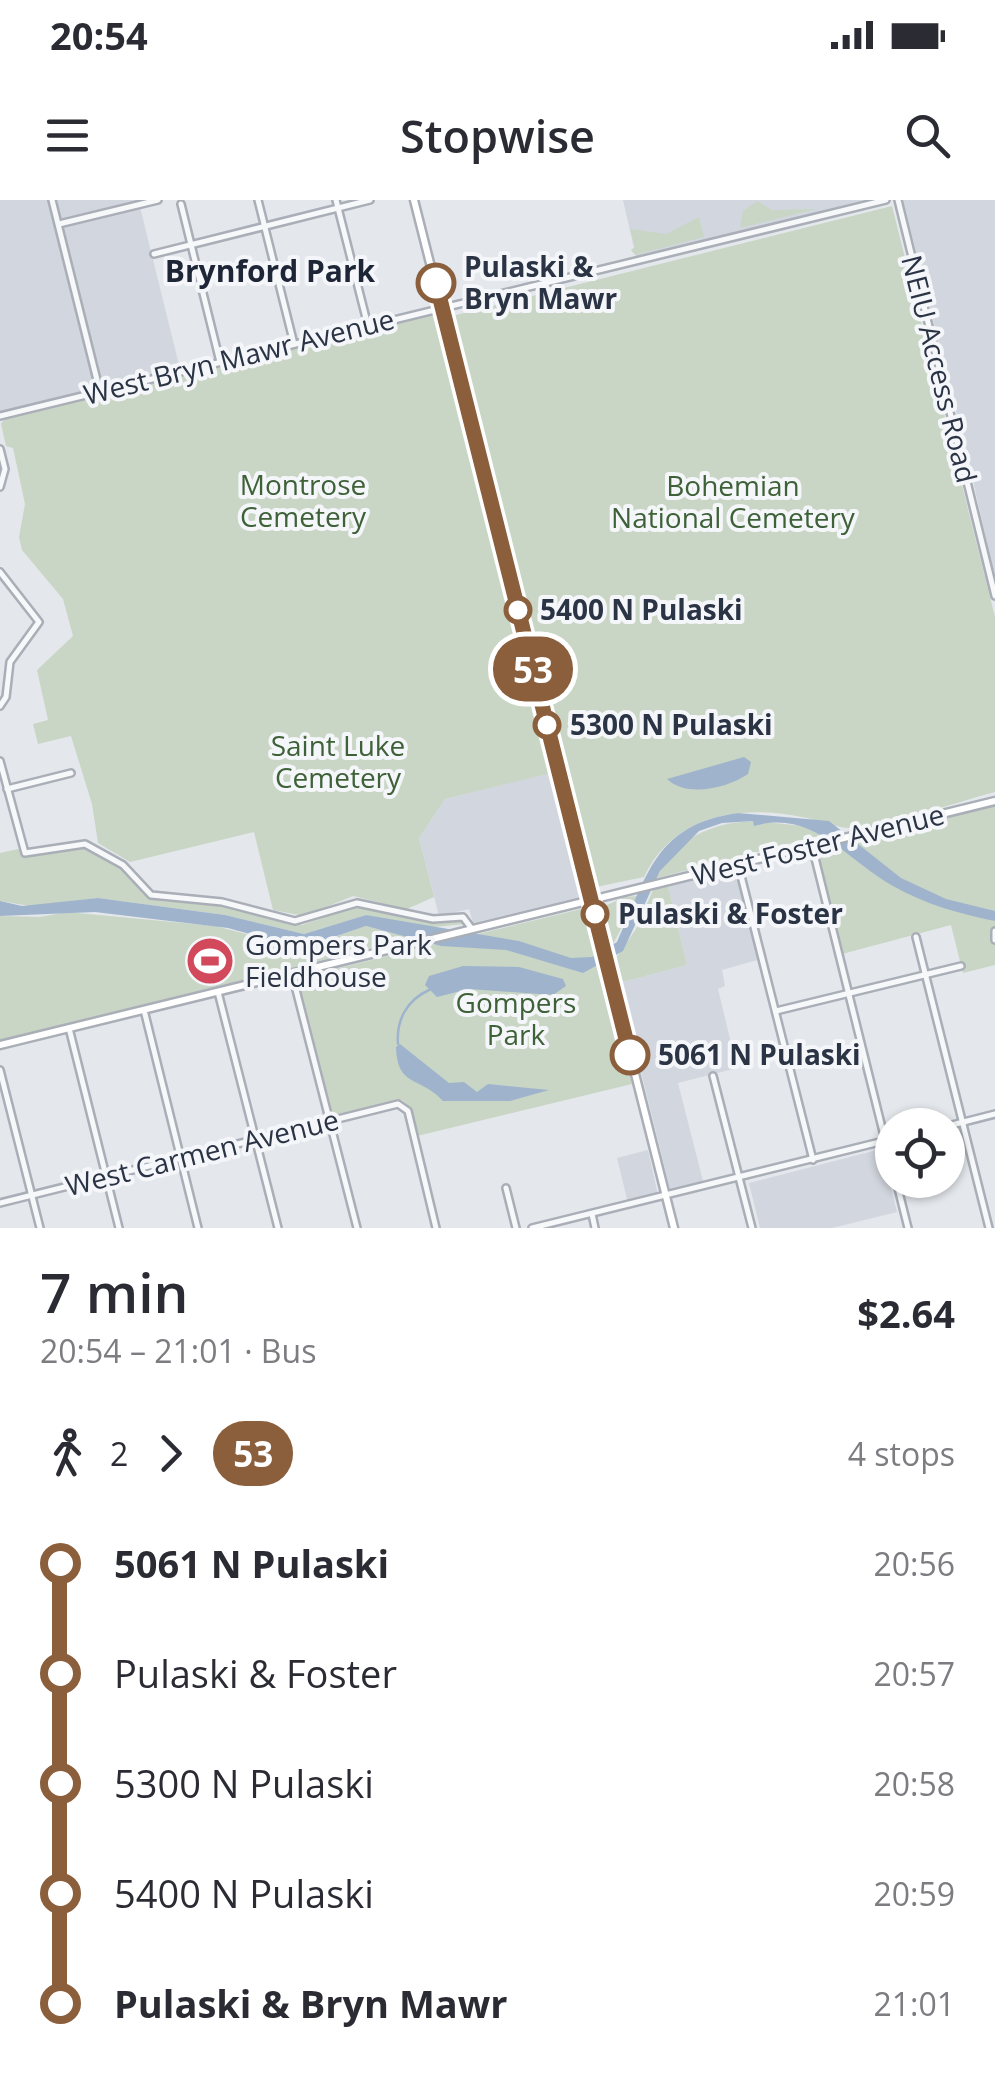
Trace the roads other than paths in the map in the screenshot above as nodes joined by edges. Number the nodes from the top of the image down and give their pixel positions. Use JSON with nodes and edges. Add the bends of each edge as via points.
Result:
{"nodes":[{"id":1,"x":52,"y":200,"type":"edge"},
{"id":2,"x":158,"y":200,"type":"edge"},
{"id":3,"x":258,"y":200,"type":"edge"},
{"id":4,"x":370,"y":200,"type":"edge"},
{"id":5,"x":414,"y":200,"type":"edge"},
{"id":6,"x":886,"y":200,"type":"edge"},
{"id":7,"x":898,"y":200,"type":"edge"},
{"id":8,"x":181,"y":204,"type":"dead end"},
{"id":9,"x":337,"y":204,"type":"edge"},
{"id":10,"x":58,"y":225,"type":"junction"},
{"id":11,"x":264,"y":226,"type":"junction"},
{"id":12,"x":191,"y":244,"type":"junction"},
{"id":13,"x":154,"y":254,"type":"dead end"},
{"id":14,"x":442,"y":308,"type":"junction"},
{"id":15,"x":368,"y":326,"type":"junction"},
{"id":16,"x":294,"y":344,"type":"junction"},
{"id":17,"x":220,"y":362,"type":"junction"},
{"id":18,"x":100,"y":392,"type":"junction"},
{"id":19,"x":0,"y":416,"type":"edge"},
{"id":20,"x":0,"y":450,"type":"edge"},
{"id":21,"x":0,"y":487,"type":"edge"},
{"id":22,"x":0,"y":572,"type":"edge"},
{"id":23,"x":995,"y":596,"type":"edge"},
{"id":24,"x":0,"y":706,"type":"edge"},
{"id":25,"x":0,"y":760,"type":"edge"},
{"id":26,"x":71,"y":774,"type":"dead end"},
{"id":27,"x":7,"y":789,"type":"junction"},
{"id":28,"x":995,"y":801,"type":"edge"},
{"id":29,"x":812,"y":846,"type":"junction"},
{"id":30,"x":738,"y":864,"type":"junction"},
{"id":31,"x":591,"y":900,"type":"junction"},
{"id":32,"x":472,"y":930,"type":"junction"},
{"id":33,"x":995,"y":931,"type":"edge"},
{"id":34,"x":916,"y":937,"type":"dead end"},
{"id":35,"x":995,"y":940,"type":"edge"},
{"id":36,"x":961,"y":966,"type":"dead end"},
{"id":37,"x":292,"y":974,"type":"junction"},
{"id":38,"x":925,"y":974,"type":"junction"},
{"id":39,"x":218,"y":992,"type":"junction"},
{"id":40,"x":848,"y":993,"type":"junction"},
{"id":41,"x":144,"y":1010,"type":"junction"},
{"id":42,"x":776,"y":1011,"type":"junction"},
{"id":43,"x":69,"y":1028,"type":"junction"},
{"id":44,"x":0,"y":1045,"type":"edge"},
{"id":45,"x":0,"y":1070,"type":"edge"},
{"id":46,"x":713,"y":1076,"type":"dead end"},
{"id":47,"x":880,"y":1108,"type":"edge"},
{"id":48,"x":958,"y":1108,"type":"edge"},
{"id":49,"x":995,"y":1114,"type":"edge"},
{"id":50,"x":330,"y":1121,"type":"junction"},
{"id":51,"x":965,"y":1121,"type":"edge"},
{"id":52,"x":965,"y":1134,"type":"edge"},
{"id":53,"x":256,"y":1140,"type":"junction"},
{"id":54,"x":875,"y":1144,"type":"edge"},
{"id":55,"x":180,"y":1158,"type":"junction"},
{"id":56,"x":813,"y":1160,"type":"junction"},
{"id":57,"x":106,"y":1177,"type":"junction"},
{"id":58,"x":740,"y":1177,"type":"junction"},
{"id":59,"x":506,"y":1188,"type":"dead end"},
{"id":60,"x":32,"y":1195,"type":"junction"},
{"id":61,"x":666,"y":1196,"type":"junction"},
{"id":62,"x":900,"y":1198,"type":"edge"},
{"id":63,"x":0,"y":1203,"type":"edge"},
{"id":64,"x":592,"y":1214,"type":"junction"},
{"id":65,"x":40,"y":1228,"type":"edge"},
{"id":66,"x":119,"y":1228,"type":"edge"},
{"id":67,"x":198,"y":1228,"type":"edge"},
{"id":68,"x":278,"y":1228,"type":"edge"},
{"id":69,"x":357,"y":1228,"type":"edge"},
{"id":70,"x":436,"y":1228,"type":"edge"},
{"id":71,"x":516,"y":1228,"type":"edge"},
{"id":72,"x":532,"y":1228,"type":"edge"},
{"id":73,"x":595,"y":1228,"type":"edge"},
{"id":74,"x":674,"y":1228,"type":"edge"},
{"id":75,"x":752,"y":1228,"type":"edge"},
{"id":76,"x":908,"y":1228,"type":"edge"},
{"id":77,"x":989,"y":1228,"type":"edge"}],
"edges":[{"from":1,"to":10,"type":"street"},
{"from":2,"to":10,"type":"street"},
{"from":3,"to":11,"type":"street"},
{"from":4,"to":9,"type":"street"},
{"from":5,"to":14,"type":"main road"},
{"from":6,"to":14,"type":"street","name":"West Bryn Mawr Avenue"},
{"from":7,"to":23,"type":"street","name":"NEIU Access Road"},
{"from":8,"to":12,"type":"street"},
{"from":9,"to":11,"type":"street"},
{"from":9,"to":15,"type":"street"},
{"from":10,"to":18,"type":"street"},
{"from":11,"to":12,"type":"street"},
{"from":11,"to":16,"type":"street"},
{"from":12,"to":13,"type":"street"},
{"from":12,"to":17,"type":"street"},
{"from":14,"to":15,"type":"street","name":"West Bryn Mawr Avenue"},
{"from":14,"to":31,"type":"main road"},
{"from":15,"to":16,"type":"street","name":"West Bryn Mawr Avenue"},
{"from":16,"to":17,"type":"street","name":"West Bryn Mawr Avenue"},
{"from":17,"to":18,"type":"street","name":"West Bryn Mawr Avenue"},
{"from":18,"to":19,"type":"street","name":"West Bryn Mawr Avenue"},
{"from":20,"to":21,"type":"street"},
{"from":22,"to":24,"type":"street","via":[[39,622],[10,662]]},
{"from":25,"to":27,"type":"street"},
{"from":26,"to":27,"type":"street"},
{"from":27,"to":32,"type":"street","via":[[25,853],[85,844],[123,865],[151,895],[222,902],[295,921],[357,904],[432,919],[463,917]]},
{"from":28,"to":29,"type":"main road","name":"West Foster Avenue"},
{"from":29,"to":30,"type":"main road","name":"West Foster Avenue"},
{"from":29,"to":40,"type":"street"},
{"from":30,"to":31,"type":"main road","name":"West Foster Avenue"},
{"from":30,"to":42,"type":"street"},
{"from":31,"to":32,"type":"main road","name":"West Foster Avenue"},
{"from":31,"to":61,"type":"main road"},
{"from":32,"to":37,"type":"main road","name":"West Foster Avenue"},
{"from":33,"to":35,"type":"street"},
{"from":34,"to":38,"type":"street"},
{"from":36,"to":38,"type":"street"},
{"from":37,"to":39,"type":"main road","name":"West Foster Avenue"},
{"from":37,"to":50,"type":"street"},
{"from":38,"to":40,"type":"street"},
{"from":38,"to":48,"type":"street"},
{"from":39,"to":41,"type":"main road","name":"West Foster Avenue"},
{"from":39,"to":53,"type":"street"},
{"from":40,"to":42,"type":"street"},
{"from":40,"to":47,"type":"street"},
{"from":41,"to":43,"type":"main road","name":"West Foster Avenue"},
{"from":41,"to":55,"type":"street"},
{"from":42,"to":56,"type":"street"},
{"from":43,"to":44,"type":"main road","name":"West Foster Avenue"},
{"from":43,"to":57,"type":"street"},
{"from":45,"to":60,"type":"street"},
{"from":46,"to":58,"type":"street"},
{"from":49,"to":51,"type":"street"},
{"from":50,"to":53,"type":"street","name":"West Carmen Avenue"},
{"from":50,"to":69,"type":"street"},
{"from":50,"to":70,"type":"street","name":"West Carmen Avenue","via":[[404,1106]]},
{"from":52,"to":77,"type":"street"},
{"from":53,"to":55,"type":"street","name":"West Carmen Avenue"},
{"from":53,"to":68,"type":"street"},
{"from":54,"to":56,"type":"street"},
{"from":55,"to":57,"type":"street","name":"West Carmen Avenue"},
{"from":55,"to":67,"type":"street"},
{"from":56,"to":58,"type":"street"},
{"from":57,"to":60,"type":"street","name":"West Carmen Avenue"},
{"from":57,"to":66,"type":"street"},
{"from":58,"to":61,"type":"street"},
{"from":58,"to":75,"type":"street"},
{"from":59,"to":71,"type":"street"},
{"from":60,"to":63,"type":"street","name":"West Carmen Avenue"},
{"from":60,"to":65,"type":"street"},
{"from":61,"to":64,"type":"street"},
{"from":61,"to":74,"type":"main road"},
{"from":62,"to":76,"type":"street"},
{"from":64,"to":72,"type":"street"},
{"from":64,"to":73,"type":"street"}]}
